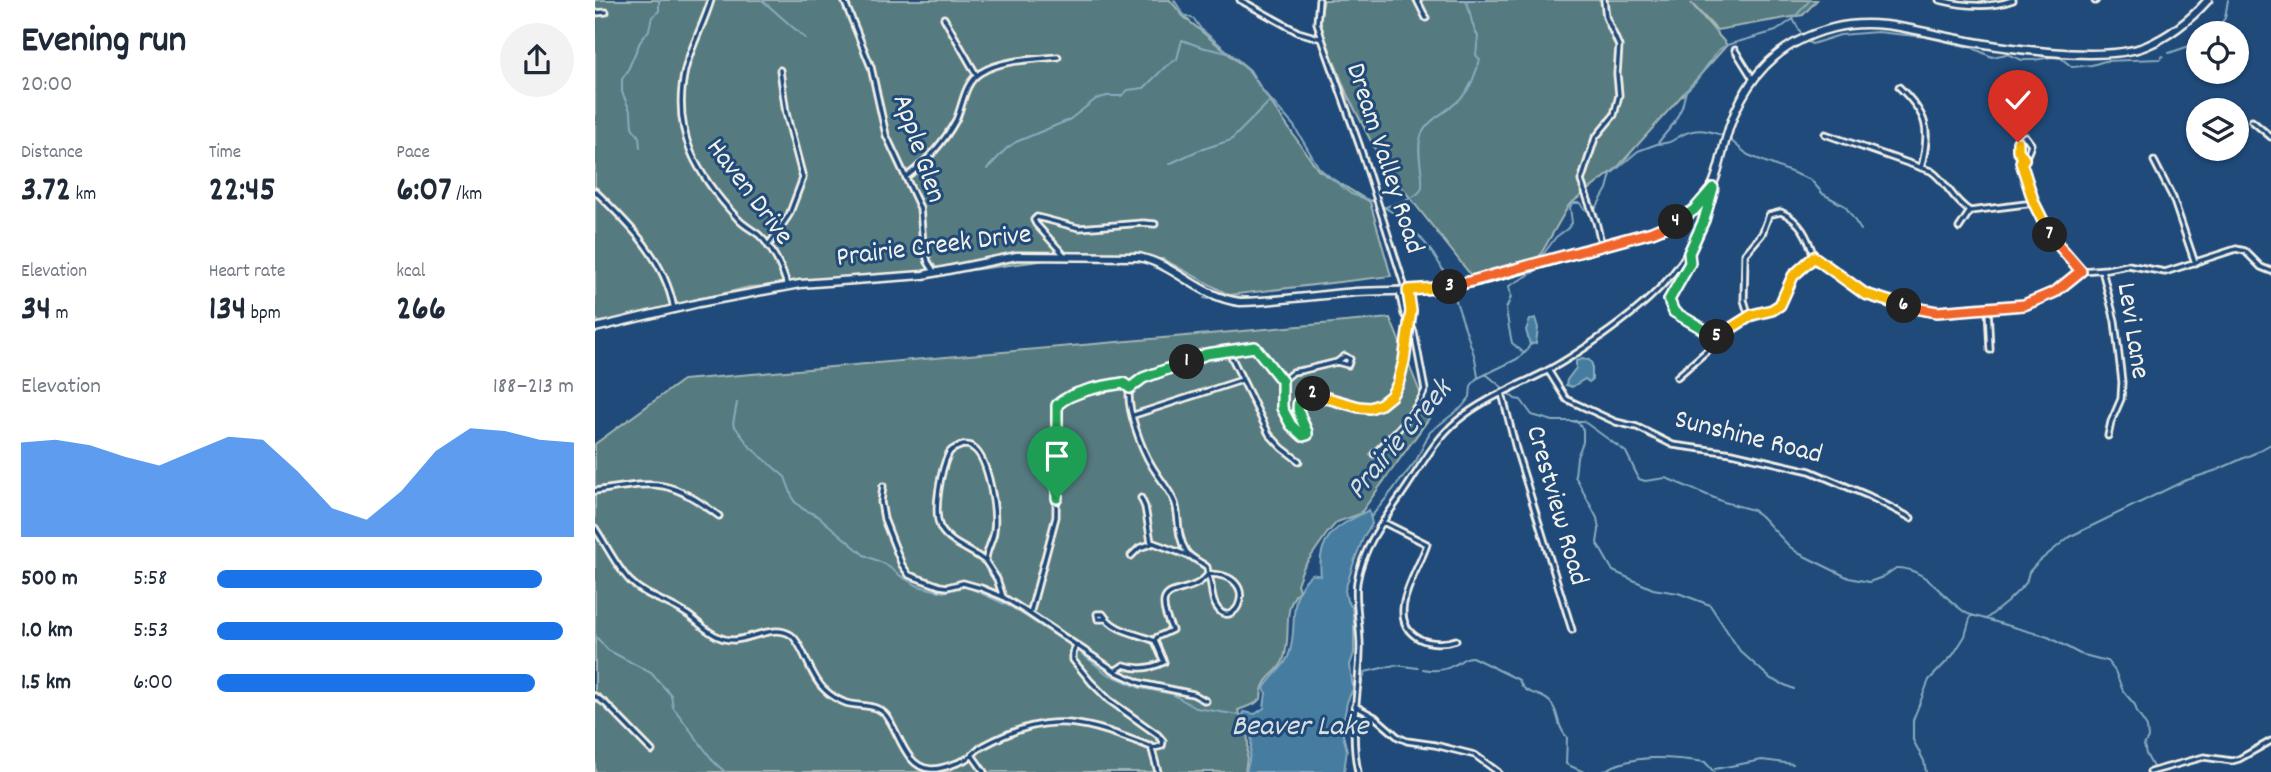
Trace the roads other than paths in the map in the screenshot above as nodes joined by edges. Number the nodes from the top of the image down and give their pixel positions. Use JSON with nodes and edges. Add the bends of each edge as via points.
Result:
{"nodes":[{"id":1,"x":711,"y":0,"type":"edge"},
{"id":2,"x":844,"y":0,"type":"edge"},
{"id":3,"x":1240,"y":0,"type":"edge"},
{"id":4,"x":1319,"y":0,"type":"edge"},
{"id":5,"x":1417,"y":0,"type":"edge"},
{"id":6,"x":1604,"y":0,"type":"edge"},
{"id":7,"x":1939,"y":0,"type":"edge"},
{"id":8,"x":2013,"y":0,"type":"edge"},
{"id":9,"x":2208,"y":0,"type":"edge"},
{"id":10,"x":606,"y":12,"type":"dead end"},
{"id":11,"x":595,"y":13,"type":"edge"},
{"id":12,"x":944,"y":18,"type":"dead end"},
{"id":13,"x":1426,"y":18,"type":"dead end"},
{"id":14,"x":1322,"y":39,"type":"junction"},
{"id":15,"x":1735,"y":50,"type":"dead end"},
{"id":16,"x":1058,"y":57,"type":"dead end"},
{"id":17,"x":780,"y":70,"type":"dead end"},
{"id":18,"x":977,"y":75,"type":"junction"},
{"id":19,"x":1753,"y":79,"type":"junction"},
{"id":20,"x":1899,"y":87,"type":"dead end"},
{"id":21,"x":2252,"y":121,"type":"dead end"},
{"id":22,"x":1825,"y":134,"type":"dead end"},
{"id":23,"x":2271,"y":137,"type":"edge"},
{"id":24,"x":2024,"y":159,"type":"junction"},
{"id":25,"x":2154,"y":161,"type":"dead end"},
{"id":26,"x":1921,"y":168,"type":"junction"},
{"id":27,"x":906,"y":177,"type":"junction"},
{"id":28,"x":1713,"y":188,"type":"junction"},
{"id":29,"x":595,"y":191,"type":"edge"},
{"id":30,"x":2034,"y":203,"type":"junction"},
{"id":31,"x":1970,"y":211,"type":"junction"},
{"id":32,"x":1155,"y":224,"type":"dead end"},
{"id":33,"x":1959,"y":228,"type":"dead end"},
{"id":34,"x":768,"y":246,"type":"junction"},
{"id":35,"x":1602,"y":246,"type":"junction"},
{"id":36,"x":1689,"y":253,"type":"junction"},
{"id":37,"x":1064,"y":256,"type":"junction"},
{"id":38,"x":1814,"y":257,"type":"junction"},
{"id":39,"x":2195,"y":264,"type":"junction"},
{"id":40,"x":2102,"y":270,"type":"junction"},
{"id":41,"x":2081,"y":271,"type":"junction"},
{"id":42,"x":2271,"y":271,"type":"edge"},
{"id":43,"x":935,"y":273,"type":"junction"},
{"id":44,"x":787,"y":286,"type":"junction"},
{"id":45,"x":1404,"y":291,"type":"junction"},
{"id":46,"x":1988,"y":308,"type":"junction"},
{"id":47,"x":674,"y":309,"type":"junction"},
{"id":48,"x":1752,"y":315,"type":"junction"},
{"id":49,"x":1408,"y":321,"type":"junction"},
{"id":50,"x":595,"y":328,"type":"edge"},
{"id":51,"x":1717,"y":337,"type":"junction"},
{"id":52,"x":1990,"y":349,"type":"dead end"},
{"id":53,"x":1228,"y":350,"type":"junction"},
{"id":54,"x":1337,"y":362,"type":"dead end"},
{"id":55,"x":1548,"y":370,"type":"junction"},
{"id":56,"x":1293,"y":372,"type":"junction"},
{"id":57,"x":1277,"y":374,"type":"junction"},
{"id":58,"x":1677,"y":377,"type":"dead end"},
{"id":59,"x":1242,"y":380,"type":"junction"},
{"id":60,"x":1282,"y":381,"type":"junction"},
{"id":61,"x":1130,"y":388,"type":"junction"},
{"id":62,"x":1501,"y":393,"type":"junction"},
{"id":63,"x":1133,"y":415,"type":"junction"},
{"id":64,"x":2108,"y":436,"type":"dead end"},
{"id":65,"x":1374,"y":454,"type":"dead end"},
{"id":66,"x":1299,"y":461,"type":"dead end"},
{"id":67,"x":883,"y":486,"type":"dead end"},
{"id":68,"x":595,"y":491,"type":"edge"},
{"id":69,"x":1141,"y":498,"type":"dead end"},
{"id":70,"x":719,"y":516,"type":"dead end"},
{"id":71,"x":1911,"y":517,"type":"dead end"},
{"id":72,"x":1383,"y":522,"type":"junction"},
{"id":73,"x":595,"y":528,"type":"edge"},
{"id":74,"x":1153,"y":544,"type":"junction"},
{"id":75,"x":1131,"y":556,"type":"dead end"},
{"id":76,"x":1191,"y":556,"type":"junction"},
{"id":77,"x":986,"y":562,"type":"junction"},
{"id":78,"x":1208,"y":574,"type":"junction"},
{"id":79,"x":1003,"y":597,"type":"junction"},
{"id":80,"x":1030,"y":614,"type":"junction"},
{"id":81,"x":1106,"y":619,"type":"dead end"},
{"id":82,"x":1572,"y":630,"type":"dead end"},
{"id":83,"x":1155,"y":640,"type":"junction"},
{"id":84,"x":1455,"y":640,"type":"dead end"},
{"id":85,"x":1076,"y":645,"type":"junction"},
{"id":86,"x":1115,"y":671,"type":"junction"},
{"id":87,"x":595,"y":696,"type":"edge"},
{"id":88,"x":1206,"y":701,"type":"dead end"},
{"id":89,"x":1355,"y":706,"type":"junction"},
{"id":90,"x":2271,"y":741,"type":"edge"},
{"id":91,"x":1151,"y":746,"type":"junction"},
{"id":92,"x":652,"y":751,"type":"dead end"},
{"id":93,"x":972,"y":755,"type":"junction"},
{"id":94,"x":984,"y":772,"type":"edge"},
{"id":95,"x":1158,"y":772,"type":"edge"},
{"id":96,"x":1359,"y":772,"type":"edge"},
{"id":97,"x":1498,"y":772,"type":"edge"},
{"id":98,"x":2150,"y":772,"type":"edge"}],
"edges":[{"from":1,"to":34,"type":"street","name":"Haven Drive","via":[[686,68],[684,135],[691,157],[723,202]]},
{"from":2,"to":27,"type":"street","name":"Apple Glen","via":[[871,67],[886,135]]},
{"from":3,"to":14,"type":"street","via":[[1298,33]]},
{"from":4,"to":14,"type":"street","name":"Dream Valley Road","via":[[1317,23]]},
{"from":5,"to":13,"type":"street"},
{"from":6,"to":35,"type":"street","via":[[1619,46],[1619,95],[1614,116],[1595,138],[1581,181]]},
{"from":7,"to":8,"type":"street","via":[[1997,5]]},
{"from":9,"to":19,"type":"main road","via":[[2162,39],[2118,53],[2024,49],[1885,24],[1851,24],[1790,45]]},
{"from":10,"to":11,"type":"street"},
{"from":12,"to":18,"type":"street"},
{"from":14,"to":45,"type":"street","name":"Dream Valley Road"},
{"from":15,"to":19,"type":"street"},
{"from":16,"to":18,"type":"street","via":[[1021,60]]},
{"from":17,"to":34,"type":"street","via":[[803,178],[789,215]]},
{"from":18,"to":27,"type":"street","via":[[941,143]]},
{"from":19,"to":28,"type":"main road","via":[[1731,120]]},
{"from":20,"to":26,"type":"street","via":[[1916,103],[1925,123]]},
{"from":21,"to":23,"type":"street"},
{"from":22,"to":26,"type":"street"},
{"from":24,"to":24,"type":"street","via":[[2018,142],[2025,136],[2031,144]]},
{"from":24,"to":30,"type":"street","via":[[2021,162]]},
{"from":25,"to":39,"type":"street","via":[[2173,198]]},
{"from":26,"to":31,"type":"street","via":[[1941,178],[1957,202]]},
{"from":27,"to":43,"type":"street","name":"Apple Glen","via":[[920,208],[923,243]]},
{"from":28,"to":35,"type":"main road","via":[[1684,218]]},
{"from":28,"to":36,"type":"street"},
{"from":29,"to":47,"type":"street","via":[[629,224],[655,259],[669,285]]},
{"from":30,"to":31,"type":"street"},
{"from":30,"to":41,"type":"street","via":[[2049,234]]},
{"from":31,"to":33,"type":"street"},
{"from":32,"to":37,"type":"street","via":[[1088,228],[1037,217],[1034,221]]},
{"from":34,"to":44,"type":"street","name":"Haven Drive"},
{"from":35,"to":45,"type":"main road","via":[[1468,283]]},
{"from":36,"to":51,"type":"street","via":[[1690,263],[1670,306]]},
{"from":36,"to":55,"type":"street","via":[[1656,293]]},
{"from":37,"to":43,"type":"main road","name":"Prairie Creek Drive","via":[[999,258]]},
{"from":37,"to":45,"type":"main road","name":"Prairie Creek Drive","via":[[1155,261],[1200,289],[1240,302]]},
{"from":38,"to":46,"type":"street","via":[[1874,297],[1924,311]]},
{"from":38,"to":48,"type":"street","via":[[1793,276],[1780,305]]},
{"from":38,"to":48,"type":"street","via":[[1798,222],[1781,212],[1769,215],[1762,234],[1745,254],[1744,300]]},
{"from":39,"to":40,"type":"street","via":[[2165,272],[2128,265]]},
{"from":39,"to":42,"type":"street","via":[[2242,249]]},
{"from":40,"to":41,"type":"street"},
{"from":40,"to":64,"type":"street","name":"Levi Lane","via":[[2115,321],[2122,382]]},
{"from":41,"to":46,"type":"street","via":[[2042,299]]},
{"from":43,"to":44,"type":"main road","name":"Prairie Creek Drive"},
{"from":44,"to":47,"type":"main road","name":"Prairie Creek Drive"},
{"from":45,"to":49,"type":"street","name":"Dream Valley Road","via":[[1403,314]]},
{"from":45,"to":49,"type":"street","via":[[1411,311]]},
{"from":46,"to":52,"type":"street"},
{"from":47,"to":50,"type":"main road","name":"Prairie Creek Drive"},
{"from":48,"to":51,"type":"street"},
{"from":49,"to":60,"type":"street","via":[[1402,373],[1391,396],[1381,404],[1359,407],[1319,395],[1302,396],[1298,412],[1307,432],[1303,436],[1282,408]]},
{"from":49,"to":65,"type":"street","name":"Dream Valley Road","via":[[1425,390]]},
{"from":51,"to":58,"type":"street"},
{"from":53,"to":57,"type":"street","via":[[1255,347]]},
{"from":53,"to":59,"type":"street"},
{"from":53,"to":61,"type":"street","via":[[1143,378]]},
{"from":54,"to":56,"type":"street"},
{"from":55,"to":62,"type":"street"},
{"from":55,"to":71,"type":"street","name":"Sunshine Road","via":[[1566,399],[1616,422],[1673,445],[1798,467]]},
{"from":56,"to":57,"type":"street"},
{"from":56,"to":60,"type":"street"},
{"from":57,"to":60,"type":"street"},
{"from":59,"to":63,"type":"street"},
{"from":59,"to":66,"type":"street","via":[[1269,434]]},
{"from":61,"to":63,"type":"street"},
{"from":61,"to":80,"type":"street","via":[[1123,383],[1105,387],[1063,399],[1057,405],[1056,517]]},
{"from":62,"to":72,"type":"street","via":[[1448,430]]},
{"from":62,"to":82,"type":"street","name":"Crestview Road"},
{"from":63,"to":76,"type":"street","via":[[1150,464],[1174,503],[1179,535]]},
{"from":67,"to":79,"type":"street","via":[[884,519],[909,575],[940,586],[963,583]]},
{"from":68,"to":70,"type":"street","via":[[671,486]]},
{"from":69,"to":74,"type":"street"},
{"from":72,"to":84,"type":"street","via":[[1427,544],[1403,601],[1403,617],[1412,632],[1442,643]]},
{"from":72,"to":89,"type":"street","via":[[1357,582],[1360,652]]},
{"from":73,"to":93,"type":"street","via":[[632,583],[721,638],[770,632],[791,635],[824,689],[845,703],[884,713],[909,755],[923,768],[942,768]]},
{"from":74,"to":75,"type":"street"},
{"from":74,"to":76,"type":"street"},
{"from":76,"to":78,"type":"street","via":[[1207,567]]},
{"from":77,"to":77,"type":"street","via":[[946,534],[937,517],[950,453],[963,445],[977,450],[996,513]]},
{"from":77,"to":79,"type":"street"},
{"from":78,"to":78,"type":"street","via":[[1225,575],[1236,583],[1241,597],[1233,612],[1227,614],[1215,606]]},
{"from":78,"to":83,"type":"street","via":[[1204,580],[1167,595],[1164,609],[1172,630]]},
{"from":79,"to":80,"type":"street"},
{"from":80,"to":85,"type":"street"},
{"from":81,"to":83,"type":"street"},
{"from":83,"to":86,"type":"street","via":[[1164,662],[1136,669],[1123,665]]},
{"from":85,"to":86,"type":"street"},
{"from":85,"to":91,"type":"street","via":[[1073,660],[1083,673],[1164,745]]},
{"from":86,"to":88,"type":"street","via":[[1140,683]]},
{"from":87,"to":92,"type":"street"},
{"from":89,"to":96,"type":"street","via":[[1353,732]]},
{"from":89,"to":97,"type":"street","via":[[1406,741],[1475,755]]},
{"from":90,"to":98,"type":"street","via":[[2232,761],[2204,757]]},
{"from":91,"to":93,"type":"street","via":[[1084,725],[1050,722],[1018,729]]},
{"from":91,"to":95,"type":"street"},
{"from":93,"to":94,"type":"street"}]}
